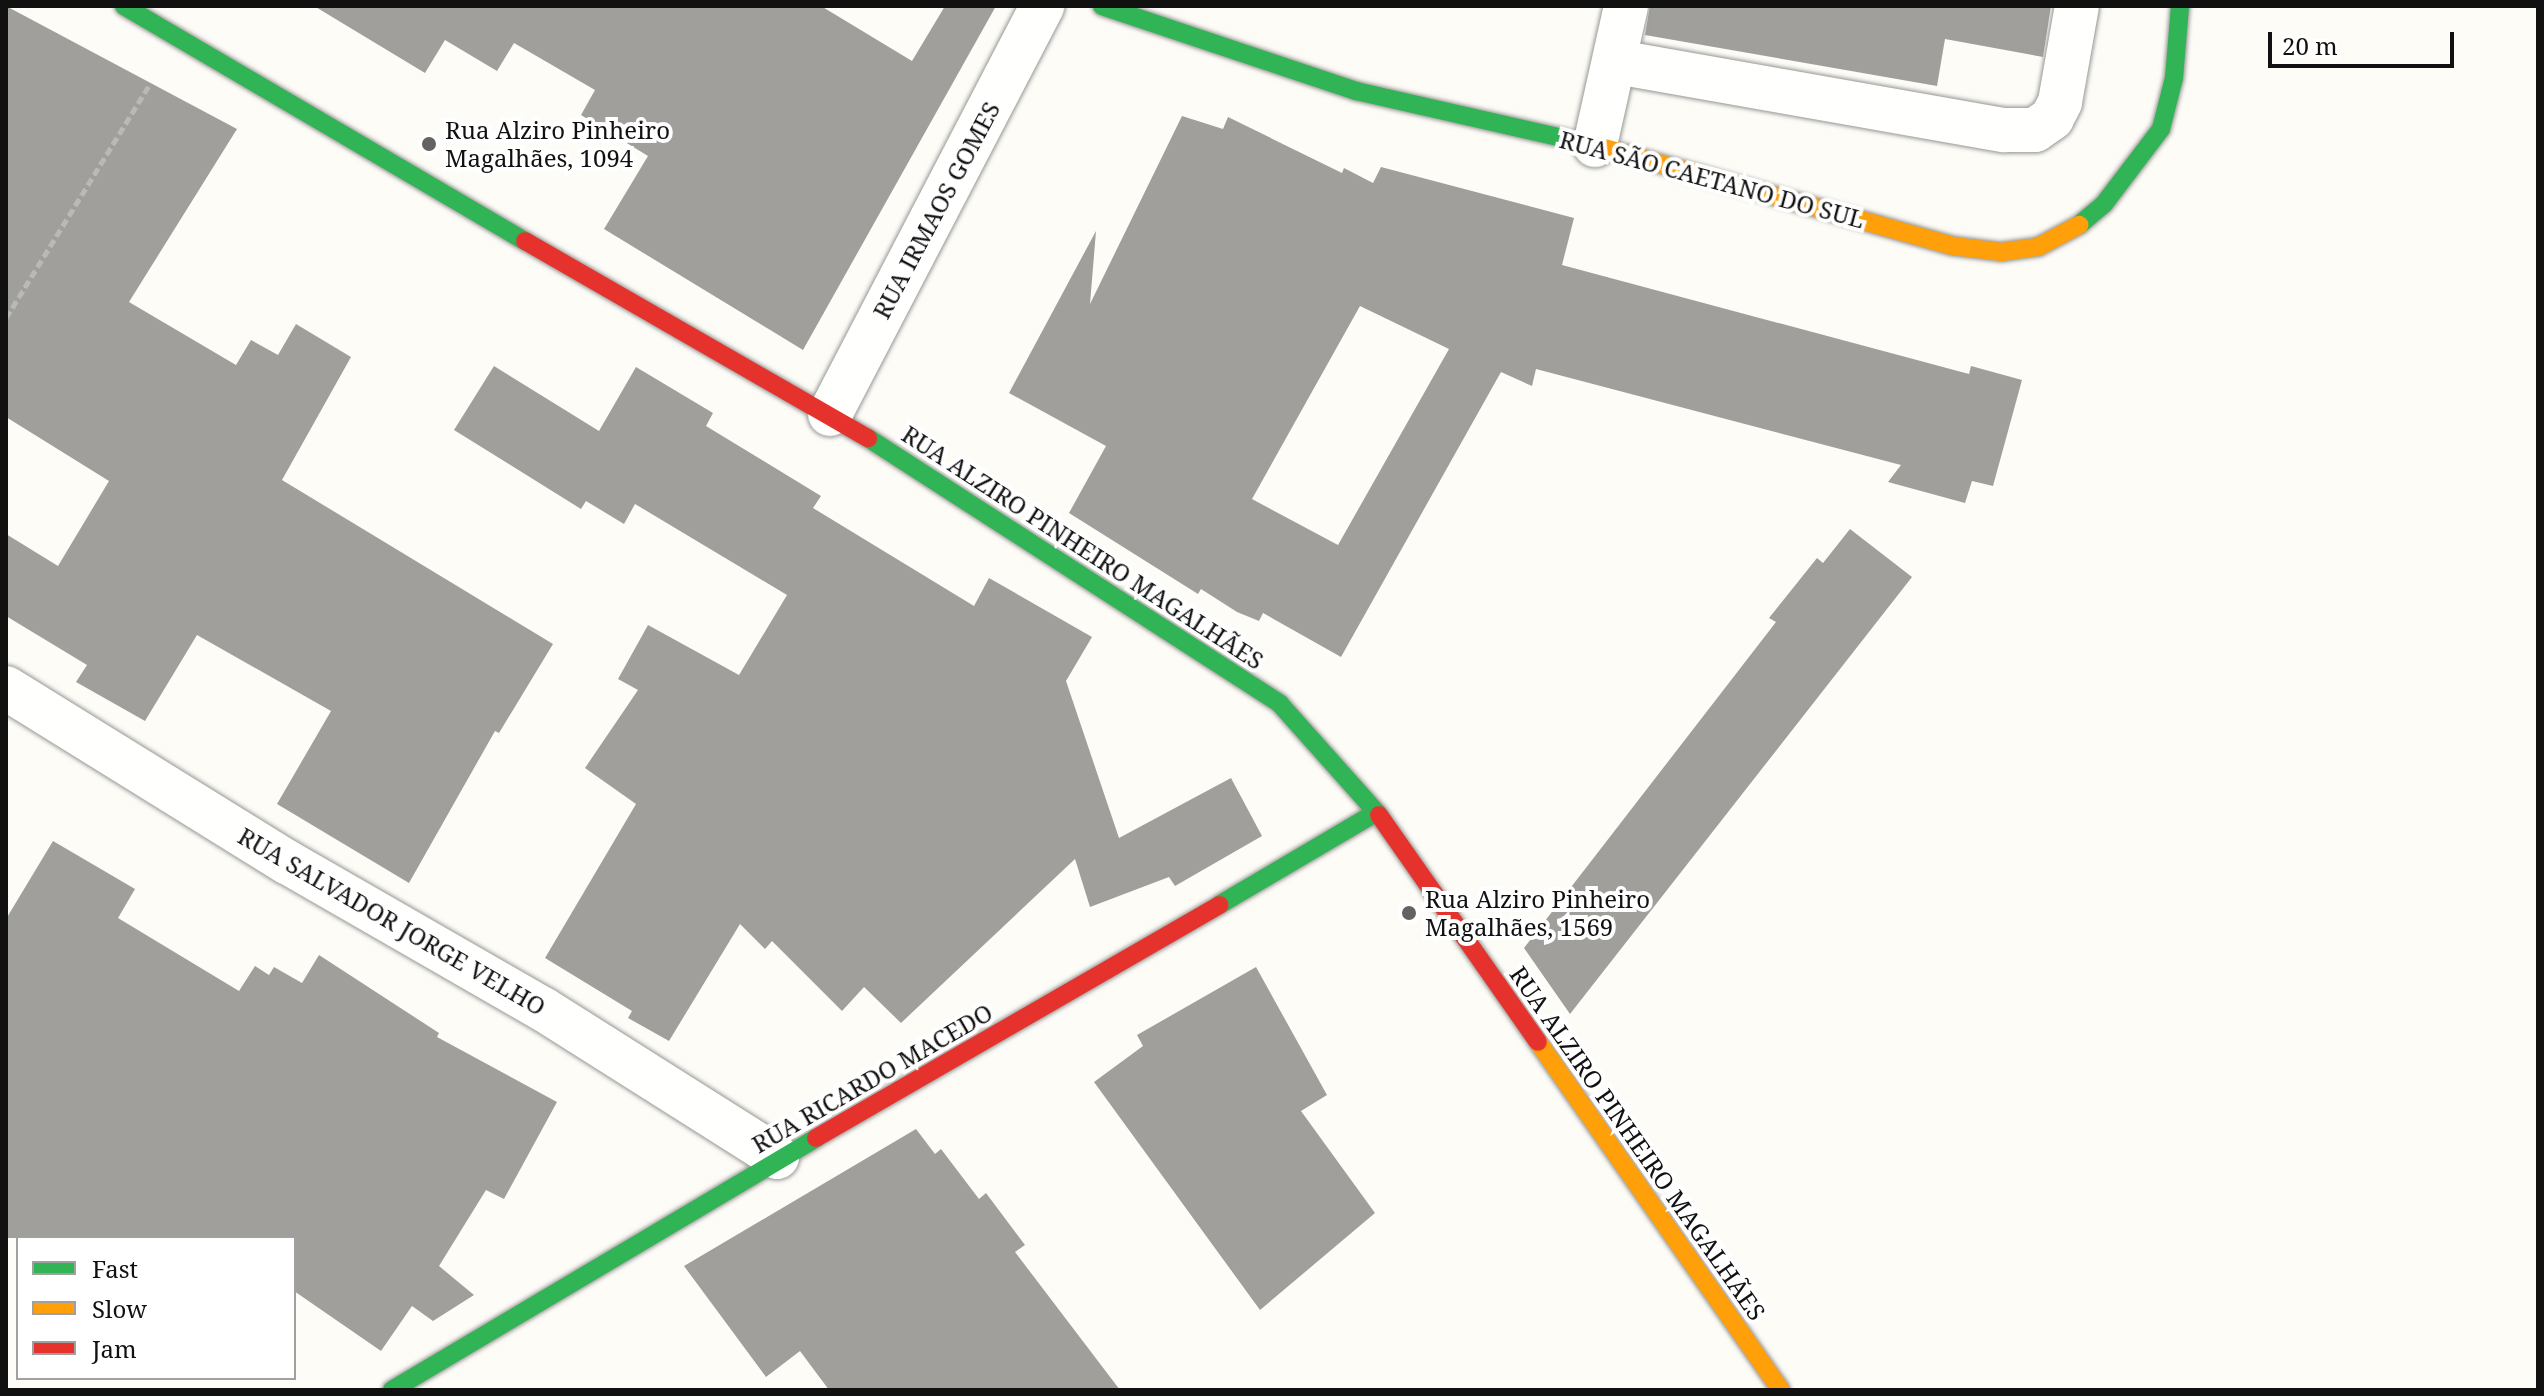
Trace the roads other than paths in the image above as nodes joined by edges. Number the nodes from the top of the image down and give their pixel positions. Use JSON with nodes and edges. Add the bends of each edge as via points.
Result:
{"nodes":[{"id":1,"x":124,"y":6,"type":"edge"},
{"id":2,"x":1042,"y":6,"type":"edge"},
{"id":3,"x":1102,"y":6,"type":"edge"},
{"id":4,"x":1626,"y":6,"type":"edge"},
{"id":5,"x":2077,"y":6,"type":"edge"},
{"id":6,"x":2180,"y":6,"type":"edge"},
{"id":7,"x":1153,"y":13,"type":"edge"},
{"id":8,"x":1617,"y":62,"type":"junction"},
{"id":9,"x":1595,"y":145,"type":"junction"},
{"id":10,"x":830,"y":414,"type":"junction"},
{"id":11,"x":6,"y":688,"type":"edge"},
{"id":12,"x":1377,"y":812,"type":"junction"},
{"id":13,"x":777,"y":1157,"type":"junction"},
{"id":14,"x":392,"y":1390,"type":"edge"},
{"id":15,"x":1781,"y":1390,"type":"edge"}],
"edges":[{"from":1,"to":10,"type":"street","name":"RUA ALZIRO PINHEIRO MAGALHÃES"},
{"from":2,"to":10,"type":"street","name":"RUA IRMAOS GOMES"},
{"from":3,"to":7,"type":"street","name":"RUA SÃO CAETANO DO SUL"},
{"from":4,"to":8,"type":"street"},
{"from":5,"to":8,"type":"street","via":[[2060,102],[2052,118],[2035,130],[2004,130]]},
{"from":6,"to":9,"type":"street","name":"RUA SÃO CAETANO DO SUL","via":[[2174,78],[2161,129],[2104,204],[2072,230],[2038,247],[2001,252],[1953,246]]},
{"from":7,"to":9,"type":"street","name":"RUA SÃO CAETANO DO SUL","via":[[1356,91]]},
{"from":8,"to":9,"type":"street"},
{"from":10,"to":12,"type":"street","name":"RUA ALZIRO PINHEIRO MAGALHÃES","via":[[1249,680],[1318,741]]},
{"from":11,"to":13,"type":"street","name":"RUA SALVADOR JORGE VELHO","via":[[287,862],[581,1032]]},
{"from":12,"to":13,"type":"street","name":"RUA RICARDO MACEDO","via":[[848,1122]]},
{"from":12,"to":15,"type":"street","name":"RUA ALZIRO PINHEIRO MAGALHÃES"},
{"from":13,"to":14,"type":"street","name":"RUA RICARDO MACEDO","via":[[722,1195]]}]}
